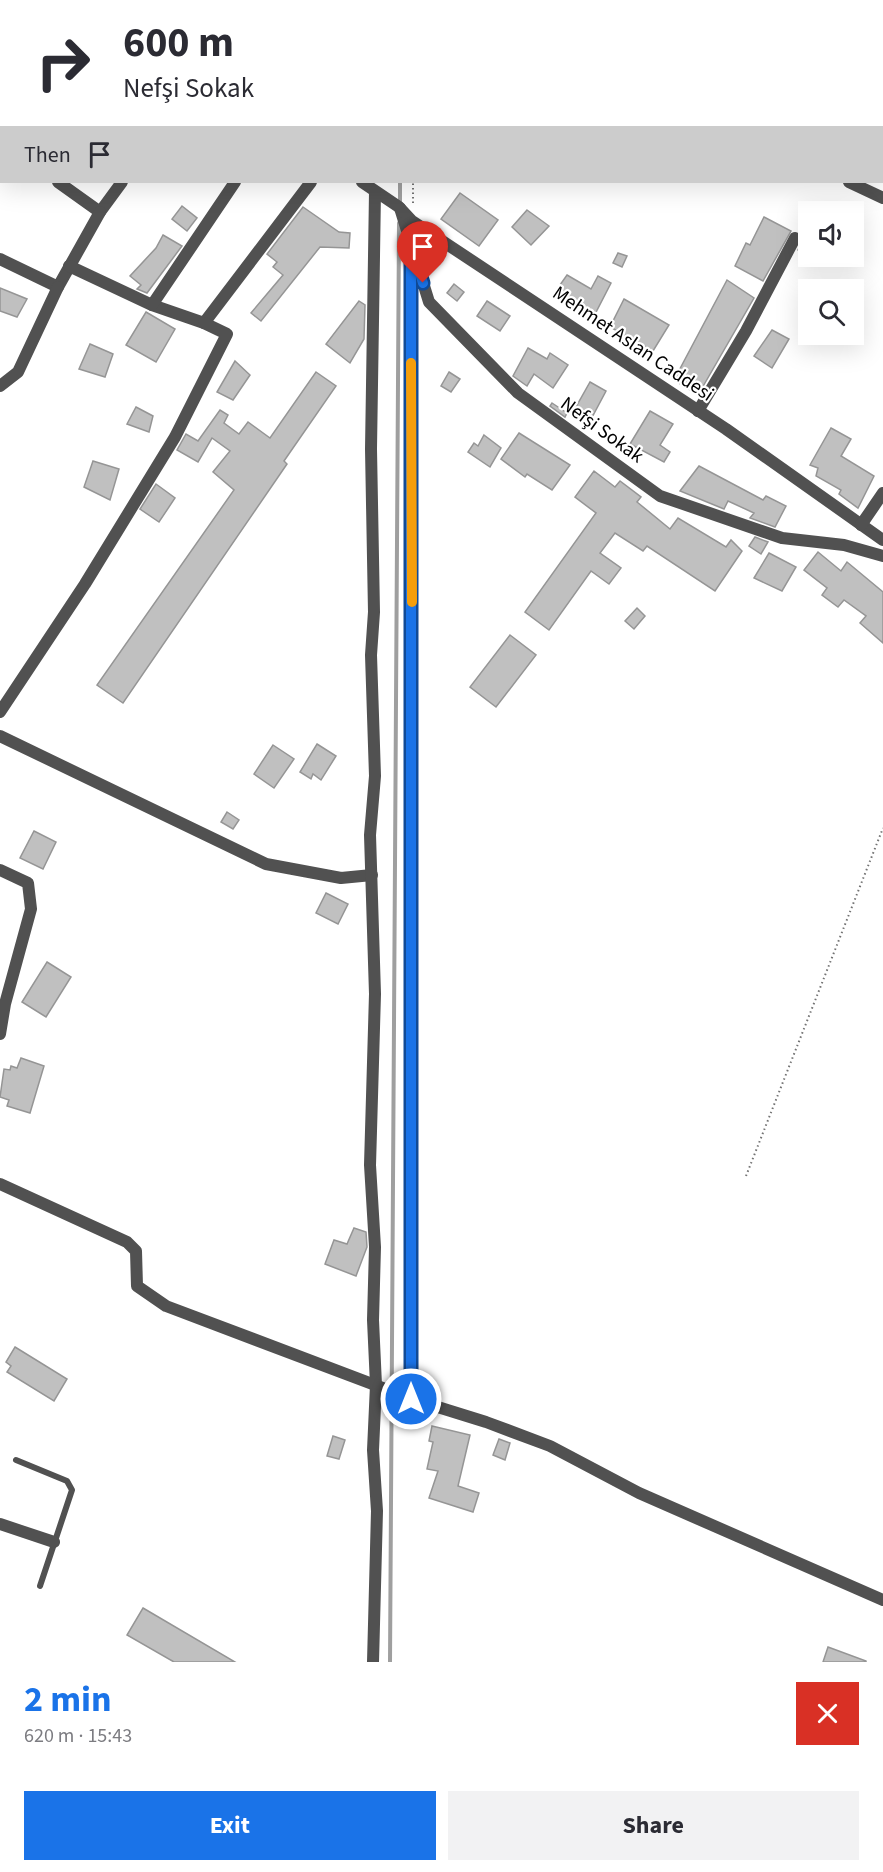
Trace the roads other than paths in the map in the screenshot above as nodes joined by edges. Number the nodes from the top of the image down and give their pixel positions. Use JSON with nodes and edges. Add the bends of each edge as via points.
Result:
{"nodes":[{"id":1,"x":58,"y":183,"type":"edge"},
{"id":2,"x":121,"y":183,"type":"edge"},
{"id":3,"x":234,"y":183,"type":"edge"},
{"id":4,"x":310,"y":183,"type":"edge"},
{"id":5,"x":851,"y":183,"type":"edge"},
{"id":6,"x":375,"y":187,"type":"edge"},
{"id":7,"x":883,"y":198,"type":"edge"},
{"id":8,"x":399,"y":207,"type":"junction"},
{"id":9,"x":100,"y":212,"type":"junction"},
{"id":10,"x":795,"y":238,"type":"dead end"},
{"id":11,"x":411,"y":245,"type":"junction"},
{"id":12,"x":0,"y":259,"type":"edge"},
{"id":13,"x":69,"y":266,"type":"junction"},
{"id":14,"x":58,"y":287,"type":"junction"},
{"id":15,"x":152,"y":305,"type":"junction"},
{"id":16,"x":204,"y":323,"type":"junction"},
{"id":17,"x":0,"y":386,"type":"edge"},
{"id":18,"x":698,"y":411,"type":"junction"},
{"id":19,"x":883,"y":493,"type":"edge"},
{"id":20,"x":861,"y":525,"type":"junction"},
{"id":21,"x":883,"y":540,"type":"edge"},
{"id":22,"x":883,"y":556,"type":"edge"},
{"id":23,"x":0,"y":712,"type":"edge"},
{"id":24,"x":0,"y":736,"type":"edge"},
{"id":25,"x":0,"y":870,"type":"edge"},
{"id":26,"x":372,"y":875,"type":"junction"},
{"id":27,"x":0,"y":1034,"type":"edge"},
{"id":28,"x":0,"y":1184,"type":"edge"},
{"id":29,"x":376,"y":1385,"type":"junction"},
{"id":30,"x":411,"y":1399,"type":"junction"},
{"id":31,"x":16,"y":1460,"type":"dead end"},
{"id":32,"x":0,"y":1524,"type":"edge"},
{"id":33,"x":54,"y":1542,"type":"junction"},
{"id":34,"x":40,"y":1586,"type":"dead end"},
{"id":35,"x":883,"y":1600,"type":"edge"},
{"id":36,"x":373,"y":1662,"type":"edge"}],
"edges":[{"from":1,"to":9,"type":"street"},
{"from":2,"to":9,"type":"street"},
{"from":3,"to":15,"type":"street"},
{"from":4,"to":16,"type":"street"},
{"from":5,"to":7,"type":"street"},
{"from":6,"to":8,"type":"street","name":"Mehmet Aslan Caddesi"},
{"from":6,"to":26,"type":"street"},
{"from":8,"to":11,"type":"street","name":"Nefşi Sokak"},
{"from":8,"to":18,"type":"street","name":"Mehmet Aslan Caddesi","via":[[412,221]]},
{"from":9,"to":13,"type":"street"},
{"from":10,"to":18,"type":"street"},
{"from":11,"to":22,"type":"street","name":"Nefşi Sokak","via":[[429,302],[518,393],[660,496],[782,538],[844,545]]},
{"from":11,"to":30,"type":"street"},
{"from":12,"to":14,"type":"street"},
{"from":13,"to":14,"type":"street"},
{"from":13,"to":15,"type":"street"},
{"from":14,"to":17,"type":"street","via":[[18,372]]},
{"from":15,"to":16,"type":"street"},
{"from":16,"to":23,"type":"street","via":[[227,334],[175,437]]},
{"from":18,"to":20,"type":"street","name":"Mehmet Aslan Caddesi"},
{"from":19,"to":20,"type":"street"},
{"from":20,"to":21,"type":"street","name":"Mehmet Aslan Caddesi"},
{"from":24,"to":26,"type":"street","via":[[266,864],[341,878]]},
{"from":25,"to":27,"type":"street","via":[[28,884],[31,909]]},
{"from":26,"to":29,"type":"street","via":[[375,994],[370,1165]]},
{"from":28,"to":29,"type":"street","via":[[127,1242],[136,1251],[137,1286],[166,1306]]},
{"from":29,"to":30,"type":"street"},
{"from":29,"to":36,"type":"street"},
{"from":30,"to":35,"type":"street","via":[[550,1446],[639,1493]]},
{"from":31,"to":33,"type":"lane","via":[[63,1479],[72,1487]]},
{"from":32,"to":33,"type":"street"},
{"from":33,"to":34,"type":"lane"}]}
